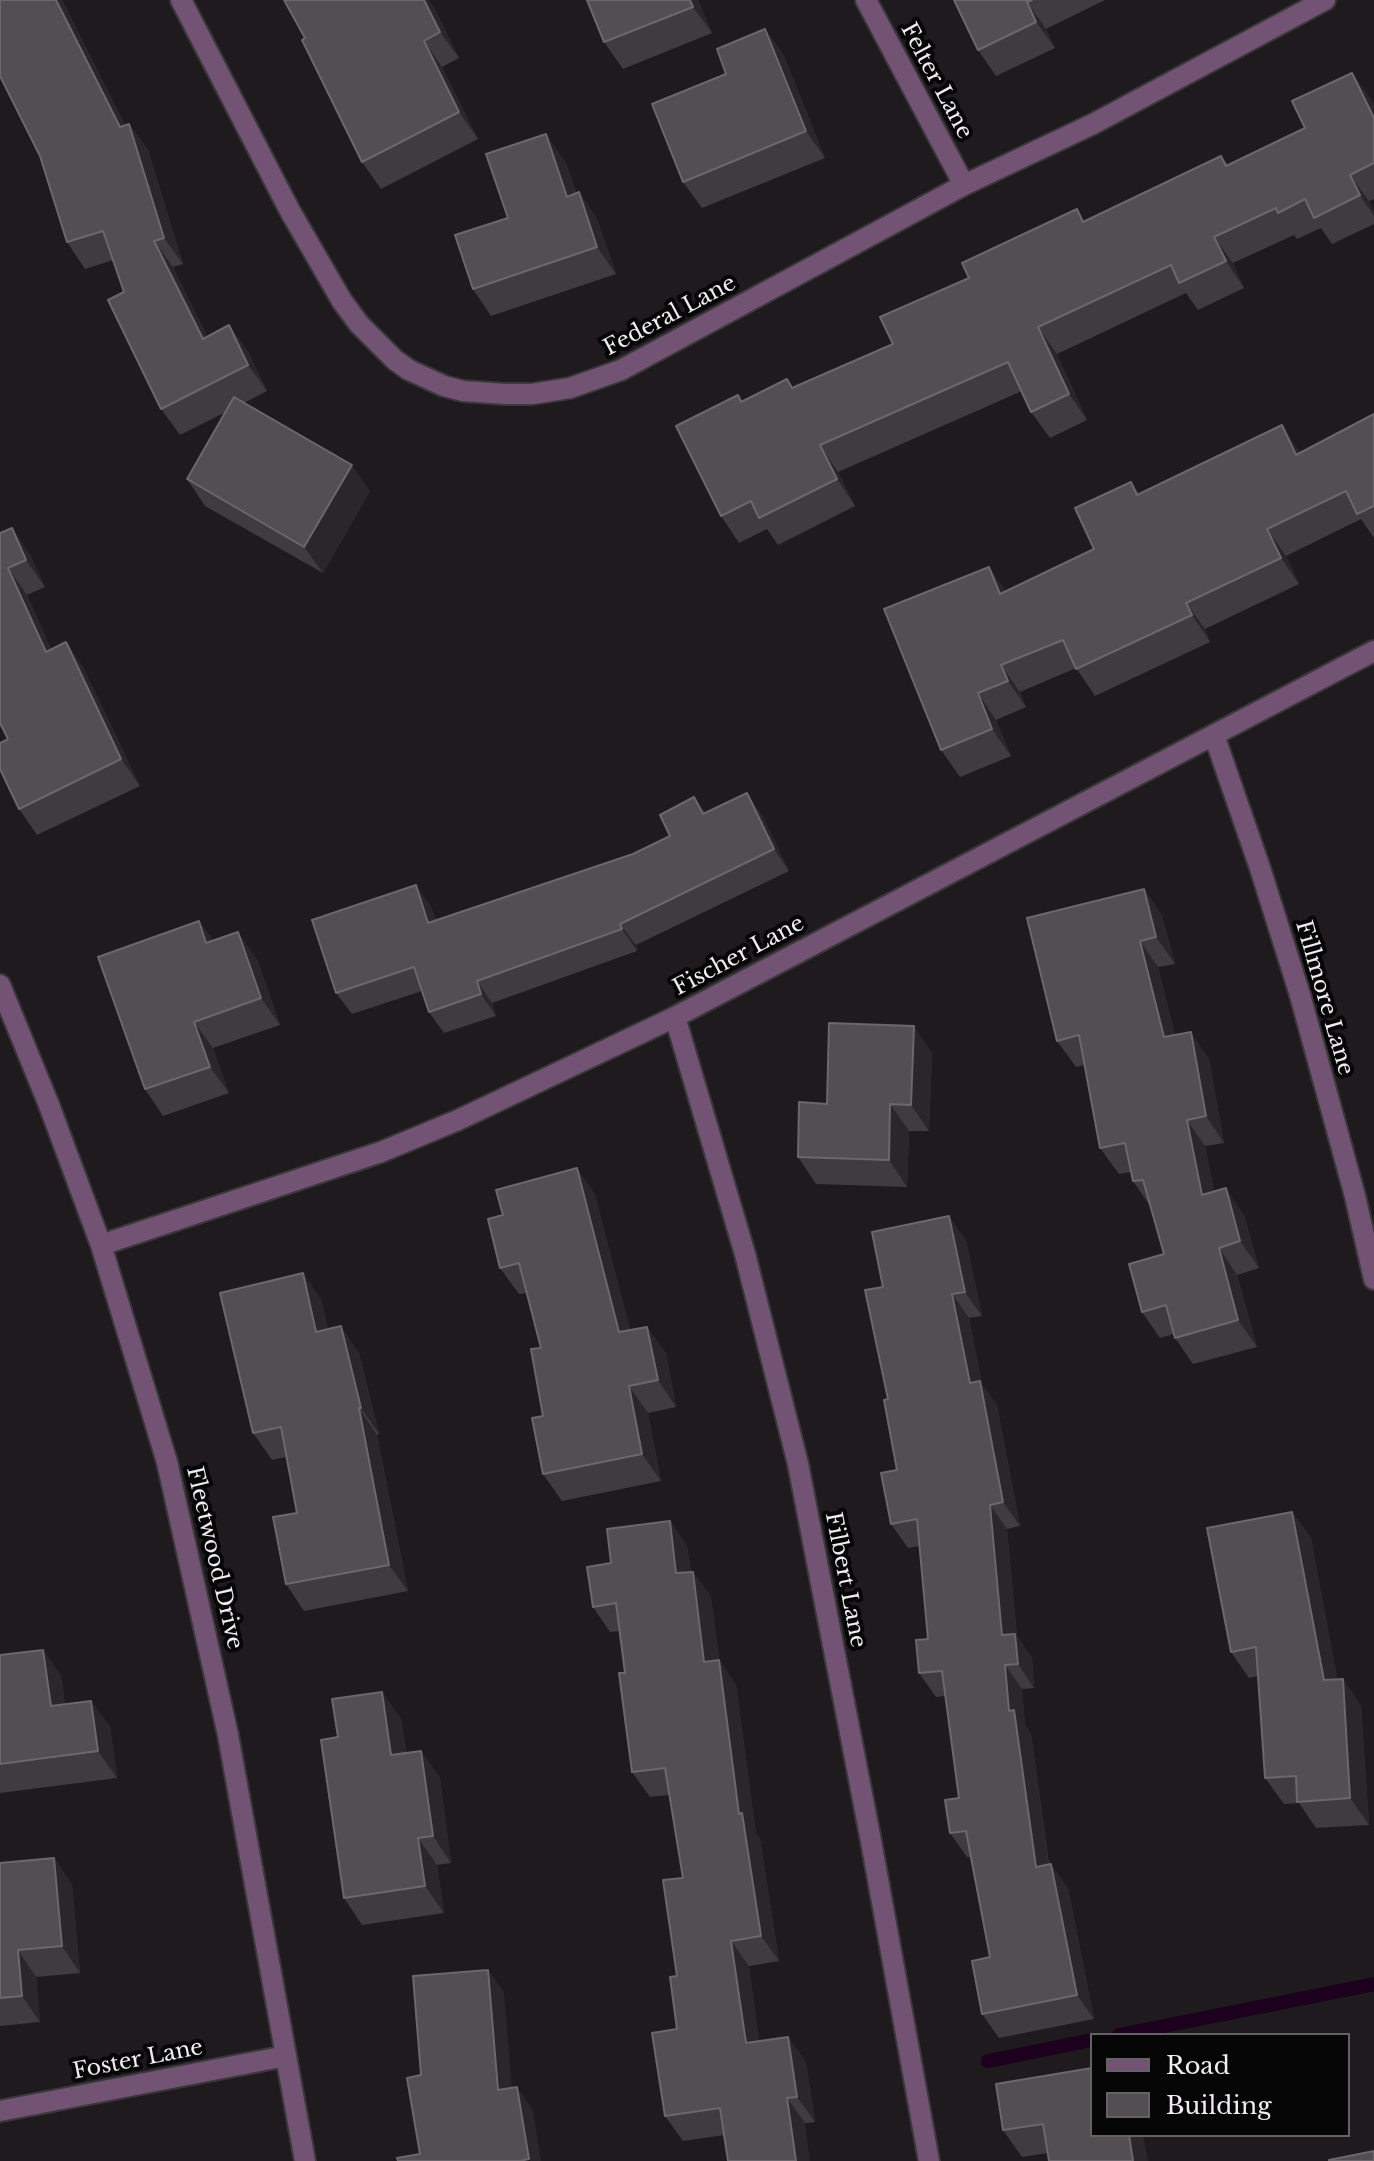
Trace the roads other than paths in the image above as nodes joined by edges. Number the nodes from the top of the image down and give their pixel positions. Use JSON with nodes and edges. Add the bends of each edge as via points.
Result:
{"nodes":[{"id":1,"x":181,"y":0,"type":"edge"},
{"id":2,"x":866,"y":0,"type":"edge"},
{"id":3,"x":1325,"y":0,"type":"edge"},
{"id":4,"x":964,"y":185,"type":"junction"},
{"id":5,"x":1374,"y":651,"type":"edge"},
{"id":6,"x":1214,"y":735,"type":"junction"},
{"id":7,"x":0,"y":985,"type":"edge"},
{"id":8,"x":675,"y":1017,"type":"junction"},
{"id":9,"x":101,"y":1245,"type":"junction"},
{"id":10,"x":1374,"y":1279,"type":"edge"},
{"id":11,"x":286,"y":2056,"type":"junction"},
{"id":12,"x":0,"y":2111,"type":"edge"},
{"id":13,"x":305,"y":2161,"type":"edge"},
{"id":14,"x":929,"y":2161,"type":"edge"}],
"edges":[{"from":1,"to":4,"type":"street","name":"Federal Lane","via":[[342,301],[395,360],[463,391],[532,394],[604,378]]},
{"from":2,"to":4,"type":"street","name":"Felter Lane"},
{"from":3,"to":4,"type":"street","name":"Federal Lane","via":[[1093,124]]},
{"from":5,"to":6,"type":"street","name":"Fischer Lane"},
{"from":6,"to":8,"type":"street","name":"Fischer Lane"},
{"from":6,"to":10,"type":"street","name":"Fillmore Lane","via":[[1300,995]]},
{"from":7,"to":9,"type":"street","name":"Fleetwood Drive"},
{"from":8,"to":9,"type":"street","name":"Fischer Lane","via":[[381,1152]]},
{"from":8,"to":14,"type":"street","name":"Filbert Lane","via":[[745,1254],[798,1464]]},
{"from":9,"to":11,"type":"street","name":"Fleetwood Drive","via":[[167,1462],[199,1595]]},
{"from":11,"to":12,"type":"street","name":"Foster Lane"},
{"from":11,"to":13,"type":"street","name":"Fleetwood Drive"}]}
